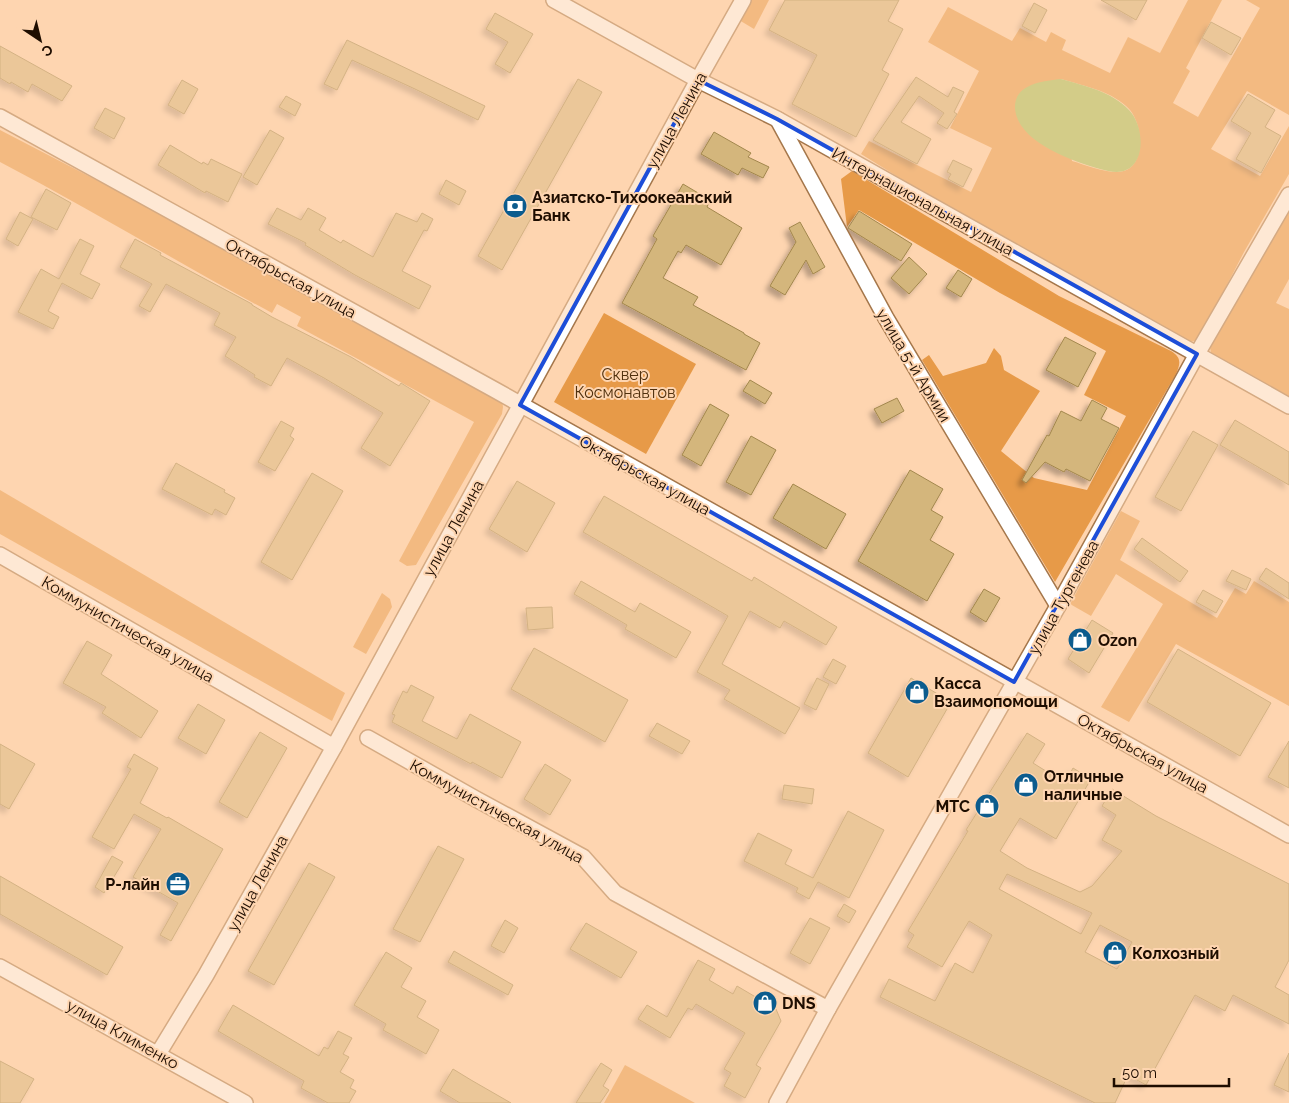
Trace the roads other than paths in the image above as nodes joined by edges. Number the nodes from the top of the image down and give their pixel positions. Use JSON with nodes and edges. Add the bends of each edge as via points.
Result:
{"nodes":[{"id":1,"x":554,"y":0,"type":"edge"},
{"id":2,"x":743,"y":0,"type":"edge"},
{"id":3,"x":698,"y":80,"type":"junction"},
{"id":4,"x":0,"y":117,"type":"edge"},
{"id":5,"x":778,"y":119,"type":"junction"},
{"id":6,"x":1289,"y":195,"type":"edge"},
{"id":7,"x":1197,"y":354,"type":"junction"},
{"id":8,"x":520,"y":405,"type":"junction"},
{"id":9,"x":1289,"y":406,"type":"edge"},
{"id":10,"x":0,"y":555,"type":"edge"},
{"id":11,"x":1058,"y":606,"type":"junction"},
{"id":12,"x":1014,"y":682,"type":"junction"},
{"id":13,"x":368,"y":738,"type":"dead end"},
{"id":14,"x":334,"y":747,"type":"junction"},
{"id":15,"x":1289,"y":835,"type":"edge"},
{"id":16,"x":0,"y":967,"type":"edge"},
{"id":17,"x":828,"y":1010,"type":"junction"},
{"id":18,"x":158,"y":1054,"type":"junction"},
{"id":19,"x":245,"y":1103,"type":"edge"},
{"id":20,"x":777,"y":1103,"type":"edge"}],
"edges":[{"from":1,"to":3,"type":"street","name":"Интернациональная улица"},
{"from":2,"to":3,"type":"street","name":"улица Ленина"},
{"from":3,"to":5,"type":"street","name":"Интернациональная улица"},
{"from":3,"to":8,"type":"street","name":"улица Ленина"},
{"from":4,"to":8,"type":"street","name":"Октябрьская улица"},
{"from":5,"to":7,"type":"street","name":"Интернациональная улица"},
{"from":5,"to":11,"type":"street","name":"улица 5-й Армии","via":[[886,318]]},
{"from":6,"to":7,"type":"street","name":"улица Тургенева"},
{"from":7,"to":9,"type":"street","name":"Интернациональная улица"},
{"from":7,"to":11,"type":"street","name":"улица Тургенева"},
{"from":8,"to":12,"type":"street","name":"Октябрьская улица"},
{"from":8,"to":14,"type":"street","name":"улица Ленина"},
{"from":10,"to":14,"type":"street","name":"Коммунистическая улица"},
{"from":11,"to":12,"type":"street","name":"улица Тургенева"},
{"from":12,"to":15,"type":"street","name":"Октябрьская улица"},
{"from":12,"to":17,"type":"street","name":"улица Тургенева"},
{"from":13,"to":17,"type":"street","name":"Коммунистическая улица","via":[[583,856],[615,893]]},
{"from":14,"to":18,"type":"street","name":"улица Ленина"},
{"from":16,"to":18,"type":"street","name":"улица Клименко"},
{"from":17,"to":20,"type":"street","name":"улица Тургенева"},
{"from":18,"to":19,"type":"street","name":"улица Клименко"}]}
